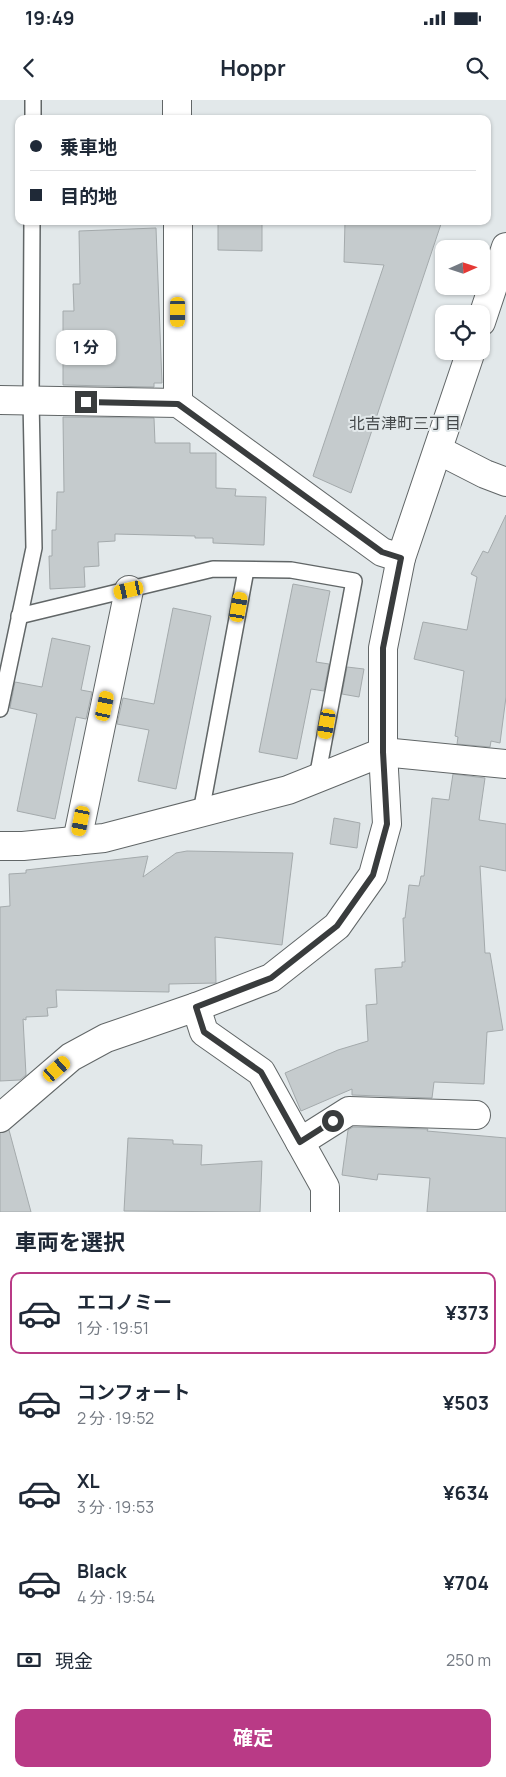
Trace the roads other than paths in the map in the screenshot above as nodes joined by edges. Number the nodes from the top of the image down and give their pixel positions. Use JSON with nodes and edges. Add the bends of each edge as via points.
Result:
{"nodes":[{"id":1,"x":33,"y":100,"type":"edge"},
{"id":2,"x":177,"y":100,"type":"edge"},
{"id":3,"x":33,"y":115,"type":"edge"},
{"id":4,"x":177,"y":115,"type":"edge"},
{"id":5,"x":32,"y":225,"type":"edge"},
{"id":6,"x":178,"y":225,"type":"edge"},
{"id":7,"x":505,"y":252,"type":"edge"},
{"id":8,"x":487,"y":305,"type":"edge"},
{"id":9,"x":468,"y":360,"type":"edge"},
{"id":10,"x":0,"y":400,"type":"edge"},
{"id":11,"x":31,"y":400,"type":"junction"},
{"id":12,"x":178,"y":404,"type":"junction"},
{"id":13,"x":438,"y":450,"type":"junction"},
{"id":14,"x":506,"y":482,"type":"edge"},
{"id":15,"x":401,"y":558,"type":"junction"},
{"id":16,"x":246,"y":570,"type":"junction"},
{"id":17,"x":129,"y":590,"type":"junction"},
{"id":18,"x":19,"y":616,"type":"junction"},
{"id":19,"x":0,"y":709,"type":"edge"},
{"id":20,"x":383,"y":752,"type":"junction"},
{"id":21,"x":506,"y":764,"type":"edge"},
{"id":22,"x":317,"y":778,"type":"junction"},
{"id":23,"x":201,"y":812,"type":"junction"},
{"id":24,"x":78,"y":841,"type":"junction"},
{"id":25,"x":0,"y":846,"type":"edge"},
{"id":26,"x":196,"y":1007,"type":"junction"},
{"id":27,"x":476,"y":1115,"type":"dead end"},
{"id":28,"x":0,"y":1118,"type":"edge"},
{"id":29,"x":300,"y":1142,"type":"junction"},
{"id":30,"x":325,"y":1212,"type":"edge"}],
"edges":[{"from":1,"to":3,"type":"lane"},
{"from":2,"to":4,"type":"street"},
{"from":5,"to":11,"type":"lane"},
{"from":6,"to":12,"type":"street"},
{"from":7,"to":8,"type":"street"},
{"from":9,"to":13,"type":"street"},
{"from":10,"to":11,"type":"street"},
{"from":11,"to":12,"type":"street"},
{"from":11,"to":18,"type":"lane","via":[[34,548]]},
{"from":12,"to":15,"type":"street","via":[[382,552]]},
{"from":13,"to":14,"type":"street"},
{"from":13,"to":15,"type":"street"},
{"from":15,"to":20,"type":"street","via":[[383,648]]},
{"from":16,"to":17,"type":"lane","via":[[213,569]]},
{"from":16,"to":22,"type":"lane","via":[[291,570],[354,580]]},
{"from":16,"to":23,"type":"lane"},
{"from":17,"to":18,"type":"lane"},
{"from":17,"to":24,"type":"street"},
{"from":18,"to":19,"type":"lane"},
{"from":20,"to":21,"type":"street"},
{"from":20,"to":22,"type":"street"},
{"from":20,"to":26,"type":"street","via":[[387,824],[373,875],[337,926],[271,978]]},
{"from":22,"to":23,"type":"street","via":[[288,790]]},
{"from":23,"to":24,"type":"street","via":[[104,838]]},
{"from":24,"to":25,"type":"street"},
{"from":26,"to":28,"type":"street","via":[[106,1038],[71,1057]]},
{"from":26,"to":29,"type":"street","via":[[204,1032],[261,1072]]},
{"from":27,"to":29,"type":"street","via":[[349,1111]]},
{"from":29,"to":30,"type":"street","via":[[325,1187]]}]}
